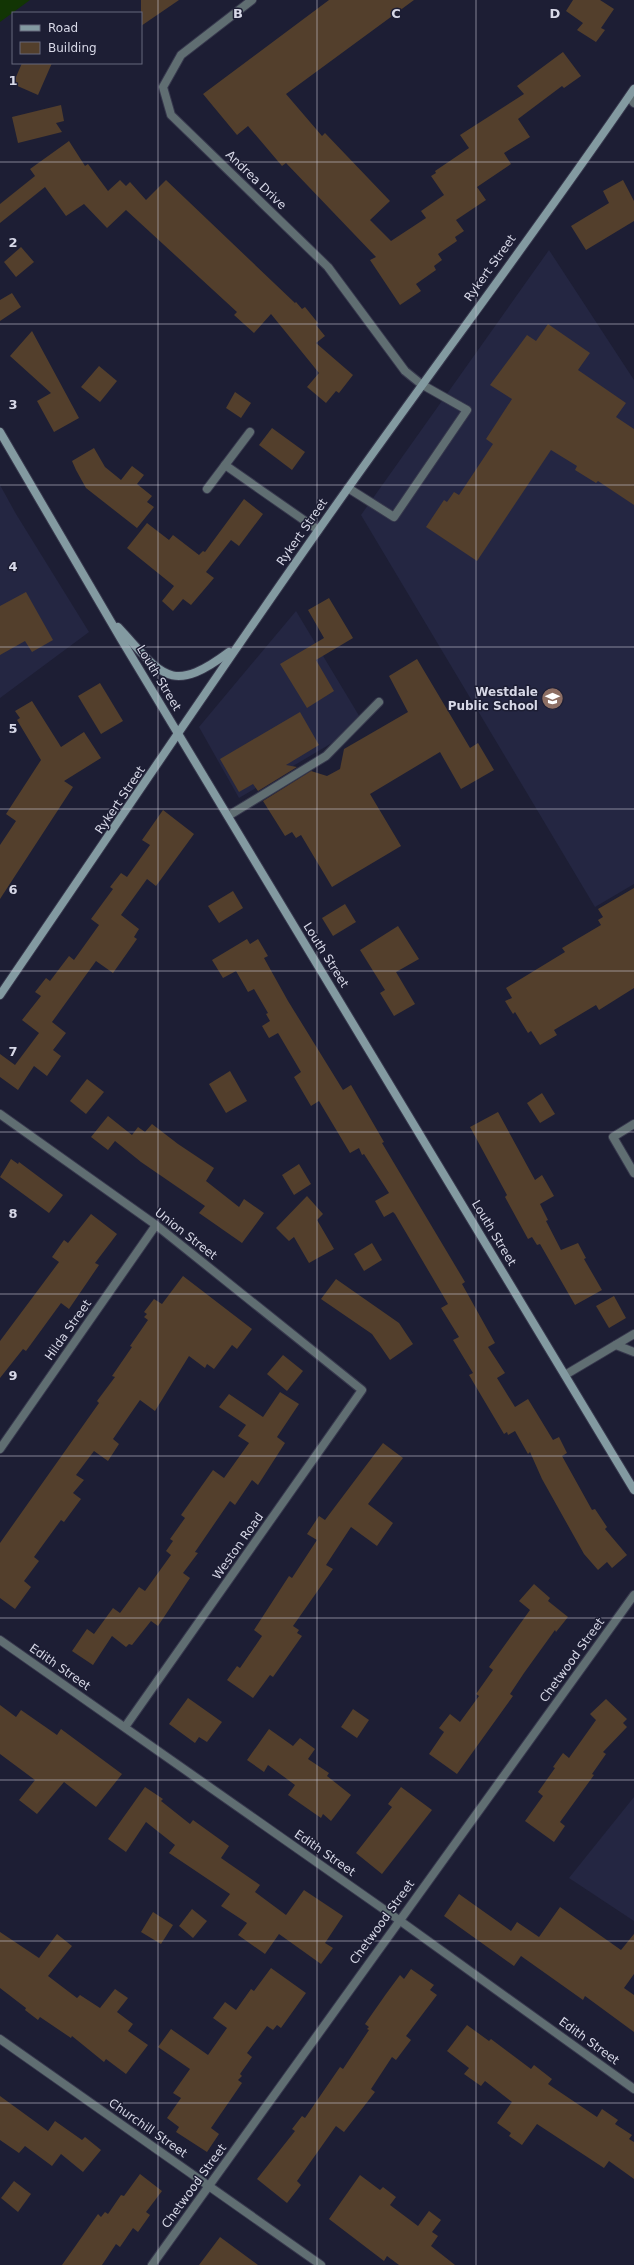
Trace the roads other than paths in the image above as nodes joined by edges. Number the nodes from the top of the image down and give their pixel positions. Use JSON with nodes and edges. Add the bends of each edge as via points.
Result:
{"nodes":[{"id":1,"x":252,"y":0,"type":"edge"},
{"id":2,"x":634,"y":89,"type":"edge"},
{"id":3,"x":631,"y":100,"type":"edge"},
{"id":4,"x":421,"y":384,"type":"junction"},
{"id":5,"x":0,"y":432,"type":"edge"},
{"id":6,"x":250,"y":432,"type":"dead end"},
{"id":7,"x":3,"y":442,"type":"edge"},
{"id":8,"x":225,"y":464,"type":"junction"},
{"id":9,"x":348,"y":488,"type":"junction"},
{"id":10,"x":206,"y":489,"type":"dead end"},
{"id":11,"x":318,"y":530,"type":"junction"},
{"id":12,"x":107,"y":615,"type":"junction"},
{"id":13,"x":234,"y":648,"type":"junction"},
{"id":14,"x":379,"y":702,"type":"dead end"},
{"id":15,"x":179,"y":735,"type":"junction"},
{"id":16,"x":228,"y":816,"type":"junction"},
{"id":17,"x":0,"y":995,"type":"edge"},
{"id":18,"x":0,"y":1114,"type":"edge"},
{"id":19,"x":634,"y":1124,"type":"edge"},
{"id":20,"x":634,"y":1173,"type":"edge"},
{"id":21,"x":156,"y":1225,"type":"junction"},
{"id":22,"x":634,"y":1334,"type":"edge"},
{"id":23,"x":616,"y":1345,"type":"junction"},
{"id":24,"x":634,"y":1352,"type":"edge"},
{"id":25,"x":565,"y":1375,"type":"junction"},
{"id":26,"x":350,"y":1381,"type":"joint"},
{"id":27,"x":0,"y":1449,"type":"edge"},
{"id":28,"x":634,"y":1490,"type":"edge"},
{"id":29,"x":634,"y":1595,"type":"edge"},
{"id":30,"x":0,"y":1640,"type":"edge"},
{"id":31,"x":125,"y":1727,"type":"junction"},
{"id":32,"x":399,"y":1920,"type":"junction"},
{"id":33,"x":0,"y":2039,"type":"edge"},
{"id":34,"x":634,"y":2089,"type":"edge"},
{"id":35,"x":210,"y":2186,"type":"junction"},
{"id":36,"x":152,"y":2265,"type":"edge"},
{"id":37,"x":321,"y":2265,"type":"edge"}],
"edges":[{"from":1,"to":4,"type":"street","name":"Andrea Drive","via":[[181,55],[163,87],[171,115],[328,267],[405,371]]},
{"from":2,"to":3,"type":"main road","name":"Rykert Street"},
{"from":3,"to":4,"type":"main road","name":"Rykert Street"},
{"from":4,"to":9,"type":"main road","name":"Rykert Street"},
{"from":4,"to":9,"type":"street","name":"Andrea Drive","via":[[467,410],[394,517]]},
{"from":5,"to":7,"type":"main road","name":"Louth Street"},
{"from":6,"to":8,"type":"street"},
{"from":7,"to":12,"type":"main road","name":"Louth Street"},
{"from":8,"to":10,"type":"street"},
{"from":8,"to":11,"type":"street"},
{"from":9,"to":11,"type":"main road","name":"Rykert Street"},
{"from":11,"to":13,"type":"main road","name":"Rykert Street"},
{"from":12,"to":13,"type":"main road","via":[[153,664],[172,677],[181,678],[203,670]]},
{"from":12,"to":15,"type":"main road","name":"Louth Street"},
{"from":13,"to":15,"type":"main road","name":"Rykert Street"},
{"from":14,"to":16,"type":"street","via":[[326,756]]},
{"from":15,"to":16,"type":"main road","name":"Louth Street"},
{"from":15,"to":17,"type":"main road","name":"Rykert Street"},
{"from":16,"to":25,"type":"main road","name":"Louth Street"},
{"from":18,"to":21,"type":"street","name":"Union Street"},
{"from":19,"to":20,"type":"street","via":[[613,1137]]},
{"from":21,"to":26,"type":"street","name":"Union Street"},
{"from":21,"to":27,"type":"street","name":"Hilda Street"},
{"from":22,"to":23,"type":"street"},
{"from":23,"to":24,"type":"street"},
{"from":23,"to":25,"type":"street"},
{"from":25,"to":28,"type":"main road","name":"Louth Street"},
{"from":26,"to":31,"type":"street","name":"Weston Road","via":[[362,1390]]},
{"from":29,"to":32,"type":"street","name":"Chetwood Street"},
{"from":30,"to":31,"type":"street","name":"Edith Street"},
{"from":31,"to":32,"type":"street","name":"Edith Street"},
{"from":32,"to":34,"type":"street","name":"Edith Street"},
{"from":32,"to":35,"type":"street","name":"Chetwood Street"},
{"from":33,"to":35,"type":"street","name":"Churchill Street"},
{"from":35,"to":36,"type":"street","name":"Chetwood Street"},
{"from":35,"to":37,"type":"street","name":"Churchill Street"}]}
